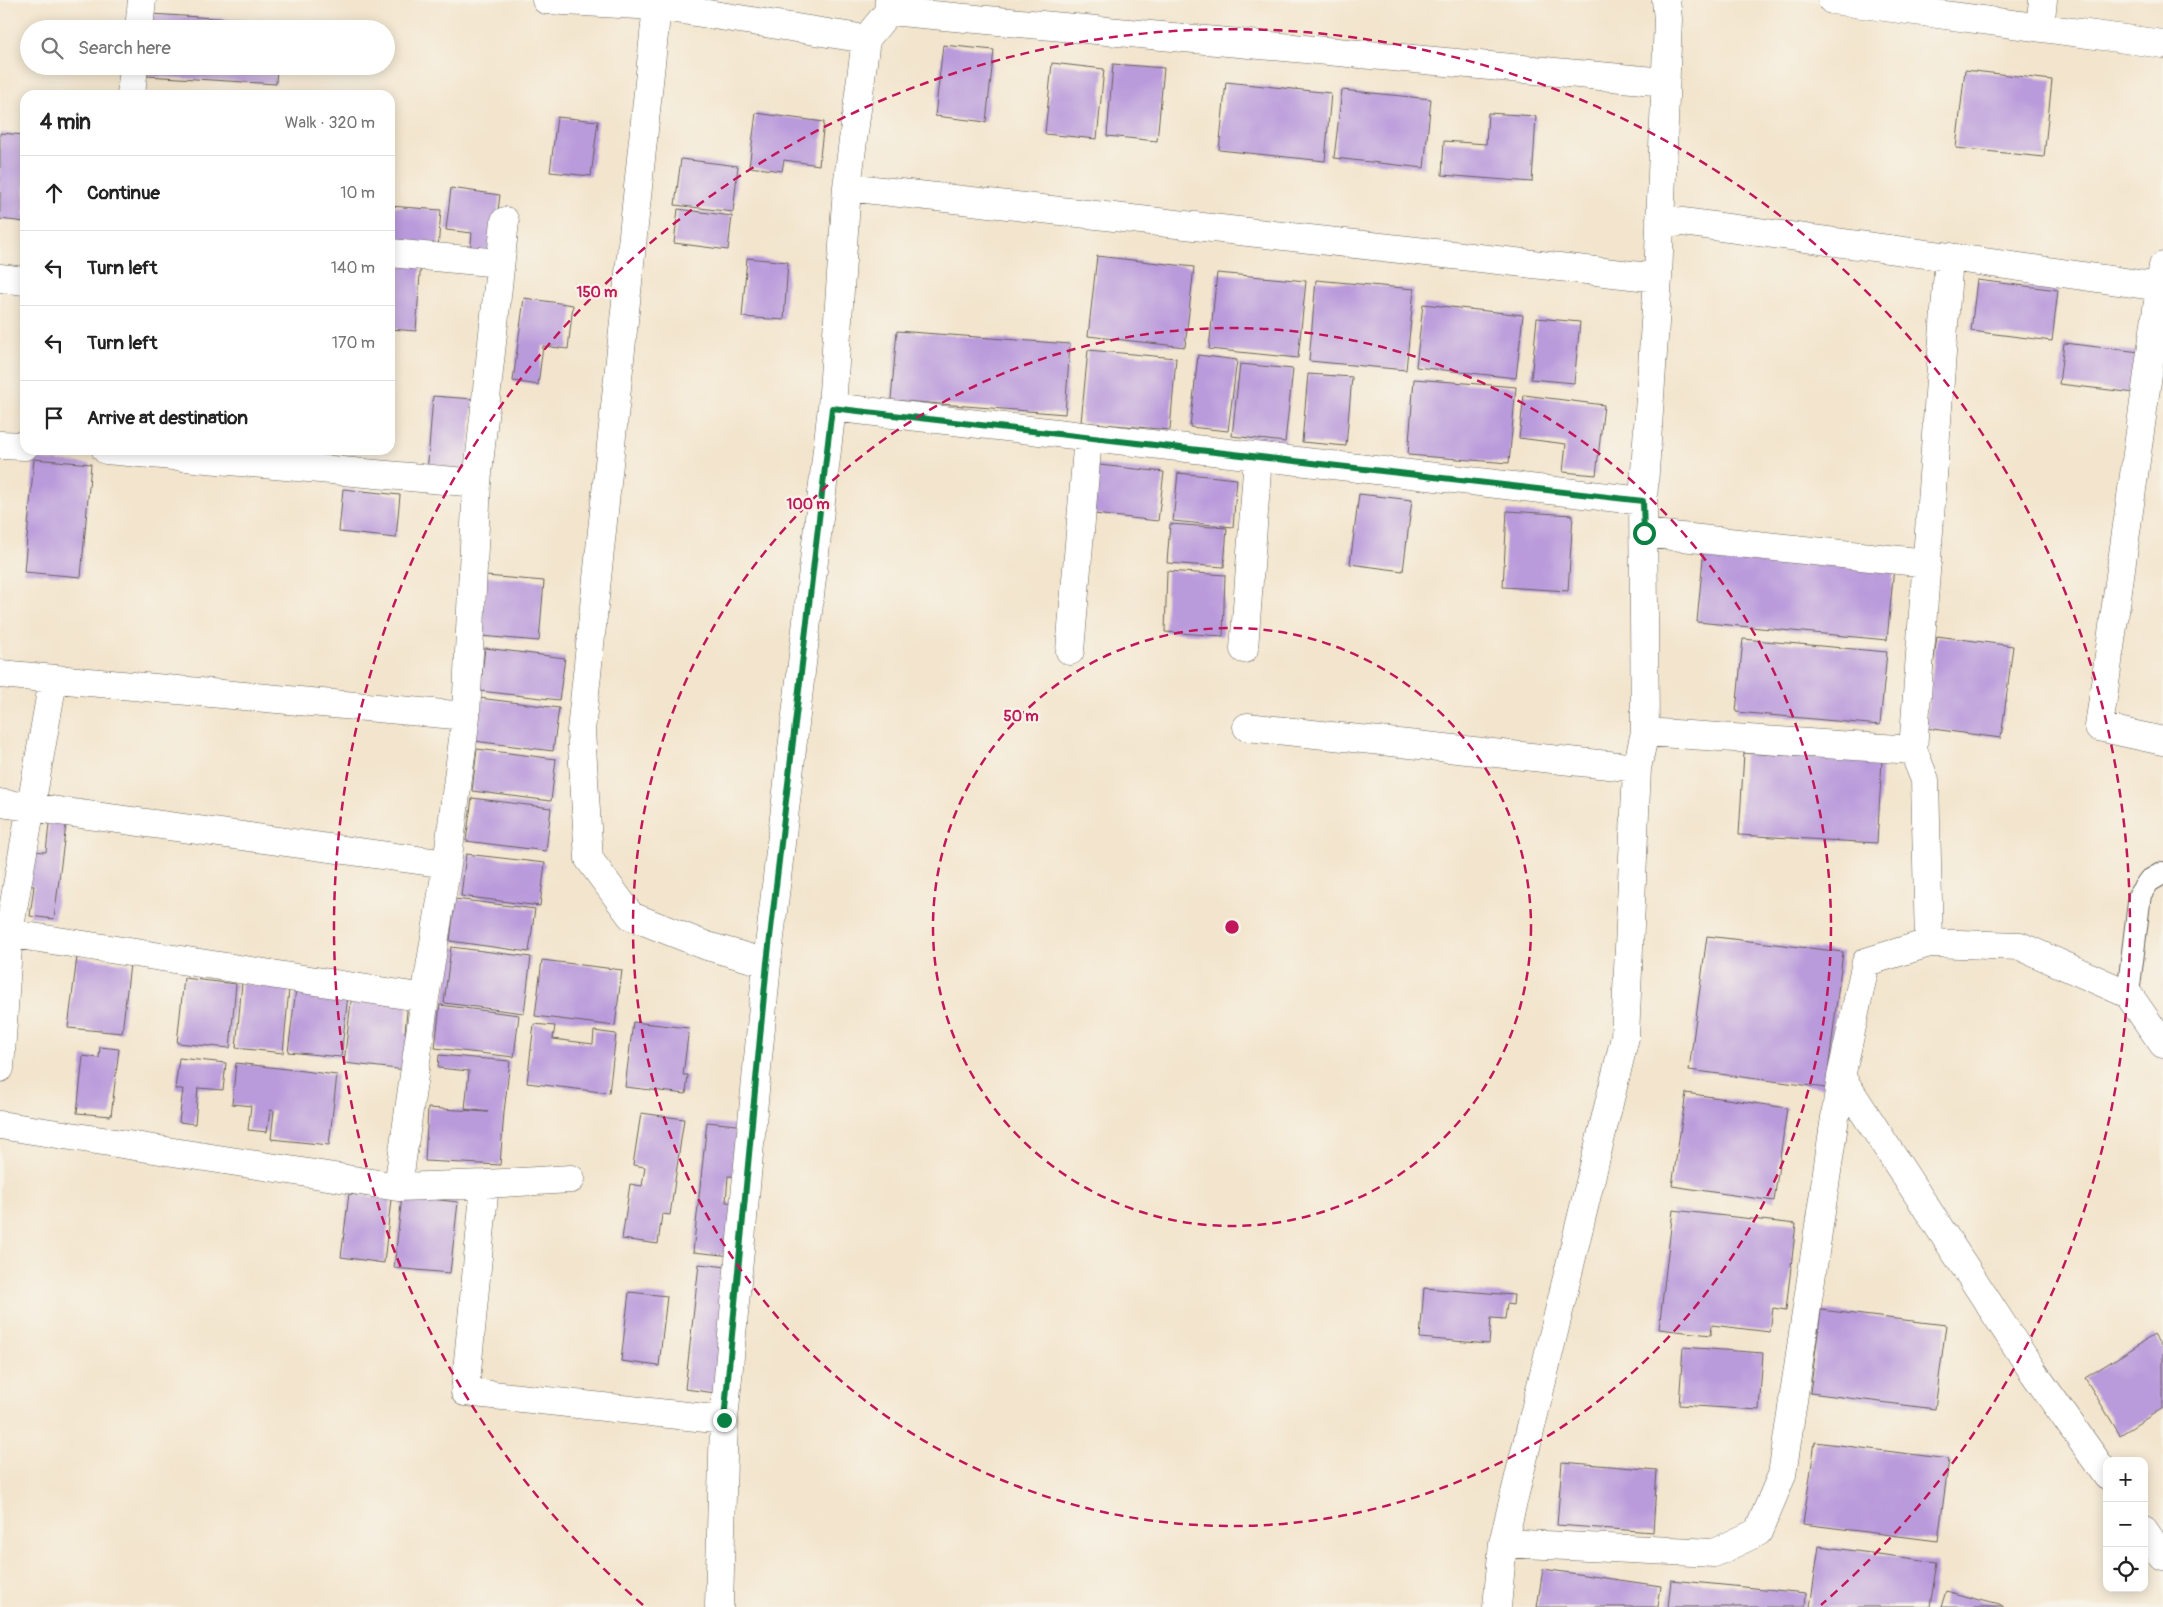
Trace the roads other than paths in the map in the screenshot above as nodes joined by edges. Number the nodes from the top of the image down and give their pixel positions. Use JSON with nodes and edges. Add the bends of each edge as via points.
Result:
{"nodes":[{"id":1,"x":142,"y":0,"type":"edge"},
{"id":2,"x":546,"y":0,"type":"edge"},
{"id":3,"x":1666,"y":0,"type":"edge"},
{"id":4,"x":1832,"y":0,"type":"edge"},
{"id":5,"x":2043,"y":0,"type":"edge"},
{"id":6,"x":889,"y":5,"type":"edge"},
{"id":7,"x":657,"y":6,"type":"junction"},
{"id":8,"x":139,"y":20,"type":"edge"},
{"id":9,"x":2040,"y":27,"type":"junction"},
{"id":10,"x":866,"y":39,"type":"junction"},
{"id":11,"x":2163,"y":44,"type":"edge"},
{"id":12,"x":133,"y":75,"type":"edge"},
{"id":13,"x":1666,"y":82,"type":"junction"},
{"id":14,"x":132,"y":90,"type":"edge"},
{"id":15,"x":847,"y":187,"type":"junction"},
{"id":16,"x":1660,"y":219,"type":"junction"},
{"id":17,"x":505,"y":221,"type":"dead end"},
{"id":18,"x":395,"y":253,"type":"edge"},
{"id":19,"x":1949,"y":258,"type":"junction"},
{"id":20,"x":500,"y":263,"type":"junction"},
{"id":21,"x":2162,"y":277,"type":"edge"},
{"id":22,"x":0,"y":278,"type":"edge"},
{"id":23,"x":1658,"y":278,"type":"junction"},
{"id":24,"x":20,"y":280,"type":"edge"},
{"id":25,"x":832,"y":408,"type":"junction"},
{"id":26,"x":1088,"y":437,"type":"junction"},
{"id":27,"x":0,"y":445,"type":"edge"},
{"id":28,"x":20,"y":446,"type":"edge"},
{"id":29,"x":162,"y":455,"type":"edge"},
{"id":30,"x":1258,"y":457,"type":"junction"},
{"id":31,"x":477,"y":483,"type":"junction"},
{"id":32,"x":1643,"y":501,"type":"junction"},
{"id":33,"x":1644,"y":533,"type":"junction"},
{"id":34,"x":1927,"y":562,"type":"junction"},
{"id":35,"x":1244,"y":649,"type":"dead end"},
{"id":36,"x":1070,"y":651,"type":"dead end"},
{"id":37,"x":0,"y":674,"type":"edge"},
{"id":38,"x":53,"y":680,"type":"junction"},
{"id":39,"x":466,"y":716,"type":"junction"},
{"id":40,"x":1247,"y":727,"type":"dead end"},
{"id":41,"x":1645,"y":732,"type":"junction"},
{"id":42,"x":2163,"y":741,"type":"edge"},
{"id":43,"x":1913,"y":750,"type":"junction"},
{"id":44,"x":1638,"y":768,"type":"junction"},
{"id":45,"x":0,"y":803,"type":"edge"},
{"id":46,"x":31,"y":807,"type":"junction"},
{"id":47,"x":447,"y":864,"type":"junction"},
{"id":48,"x":2163,"y":873,"type":"edge"},
{"id":49,"x":5,"y":932,"type":"edge"},
{"id":50,"x":1929,"y":944,"type":"junction"},
{"id":51,"x":767,"y":963,"type":"junction"},
{"id":52,"x":2128,"y":994,"type":"junction"},
{"id":53,"x":425,"y":998,"type":"junction"},
{"id":54,"x":2163,"y":1044,"type":"edge"},
{"id":55,"x":0,"y":1068,"type":"edge"},
{"id":56,"x":1841,"y":1077,"type":"junction"},
{"id":57,"x":0,"y":1125,"type":"edge"},
{"id":58,"x":571,"y":1179,"type":"dead end"},
{"id":59,"x":485,"y":1184,"type":"junction"},
{"id":60,"x":398,"y":1187,"type":"junction"},
{"id":61,"x":724,"y":1420,"type":"junction"},
{"id":62,"x":2103,"y":1470,"type":"edge"},
{"id":63,"x":2148,"y":1536,"type":"edge"},
{"id":64,"x":1503,"y":1544,"type":"junction"},
{"id":65,"x":2163,"y":1557,"type":"edge"},
{"id":66,"x":719,"y":1607,"type":"edge"},
{"id":67,"x":1497,"y":1607,"type":"edge"}],
"edges":[{"from":1,"to":8,"type":"street"},
{"from":2,"to":7,"type":"street"},
{"from":3,"to":13,"type":"street"},
{"from":4,"to":9,"type":"street"},
{"from":5,"to":9,"type":"street"},
{"from":6,"to":10,"type":"street"},
{"from":6,"to":13,"type":"street"},
{"from":7,"to":10,"type":"street"},
{"from":7,"to":51,"type":"street","via":[[581,731],[589,859],[631,916],[707,946]]},
{"from":9,"to":11,"type":"street"},
{"from":10,"to":15,"type":"street"},
{"from":12,"to":14,"type":"street"},
{"from":13,"to":16,"type":"street"},
{"from":15,"to":23,"type":"street"},
{"from":15,"to":25,"type":"street"},
{"from":16,"to":19,"type":"street"},
{"from":16,"to":23,"type":"street"},
{"from":17,"to":20,"type":"street"},
{"from":18,"to":20,"type":"street"},
{"from":19,"to":21,"type":"street"},
{"from":19,"to":34,"type":"street"},
{"from":20,"to":31,"type":"street"},
{"from":21,"to":42,"type":"street","via":[[2099,727]]},
{"from":22,"to":24,"type":"street"},
{"from":23,"to":32,"type":"street"},
{"from":25,"to":26,"type":"street"},
{"from":25,"to":51,"type":"street"},
{"from":26,"to":30,"type":"street"},
{"from":26,"to":36,"type":"street"},
{"from":27,"to":28,"type":"street"},
{"from":29,"to":31,"type":"street"},
{"from":30,"to":32,"type":"street"},
{"from":30,"to":35,"type":"street"},
{"from":31,"to":39,"type":"street"},
{"from":32,"to":33,"type":"street"},
{"from":33,"to":34,"type":"street"},
{"from":33,"to":41,"type":"street"},
{"from":34,"to":43,"type":"street"},
{"from":37,"to":38,"type":"street"},
{"from":38,"to":39,"type":"street"},
{"from":38,"to":46,"type":"street"},
{"from":39,"to":47,"type":"street"},
{"from":40,"to":44,"type":"street"},
{"from":41,"to":43,"type":"street"},
{"from":41,"to":44,"type":"street"},
{"from":43,"to":50,"type":"street","via":[[1925,780]]},
{"from":44,"to":64,"type":"street","via":[[1625,1037]]},
{"from":45,"to":46,"type":"street"},
{"from":46,"to":47,"type":"street"},
{"from":46,"to":49,"type":"street"},
{"from":47,"to":53,"type":"street"},
{"from":48,"to":52,"type":"lane","via":[[2149,880],[2140,894]]},
{"from":49,"to":53,"type":"street"},
{"from":49,"to":55,"type":"street"},
{"from":50,"to":52,"type":"street","via":[[2020,946]]},
{"from":50,"to":56,"type":"street","via":[[1866,962]]},
{"from":51,"to":61,"type":"street"},
{"from":52,"to":54,"type":"street"},
{"from":53,"to":60,"type":"street"},
{"from":56,"to":62,"type":"street","via":[[2034,1373]]},
{"from":56,"to":64,"type":"street","via":[[1782,1475],[1758,1532],[1714,1553]]},
{"from":57,"to":60,"type":"street"},
{"from":58,"to":59,"type":"street"},
{"from":59,"to":60,"type":"street"},
{"from":59,"to":61,"type":"street","via":[[466,1392]]},
{"from":61,"to":66,"type":"street"},
{"from":63,"to":65,"type":"street"},
{"from":64,"to":67,"type":"street"}]}
